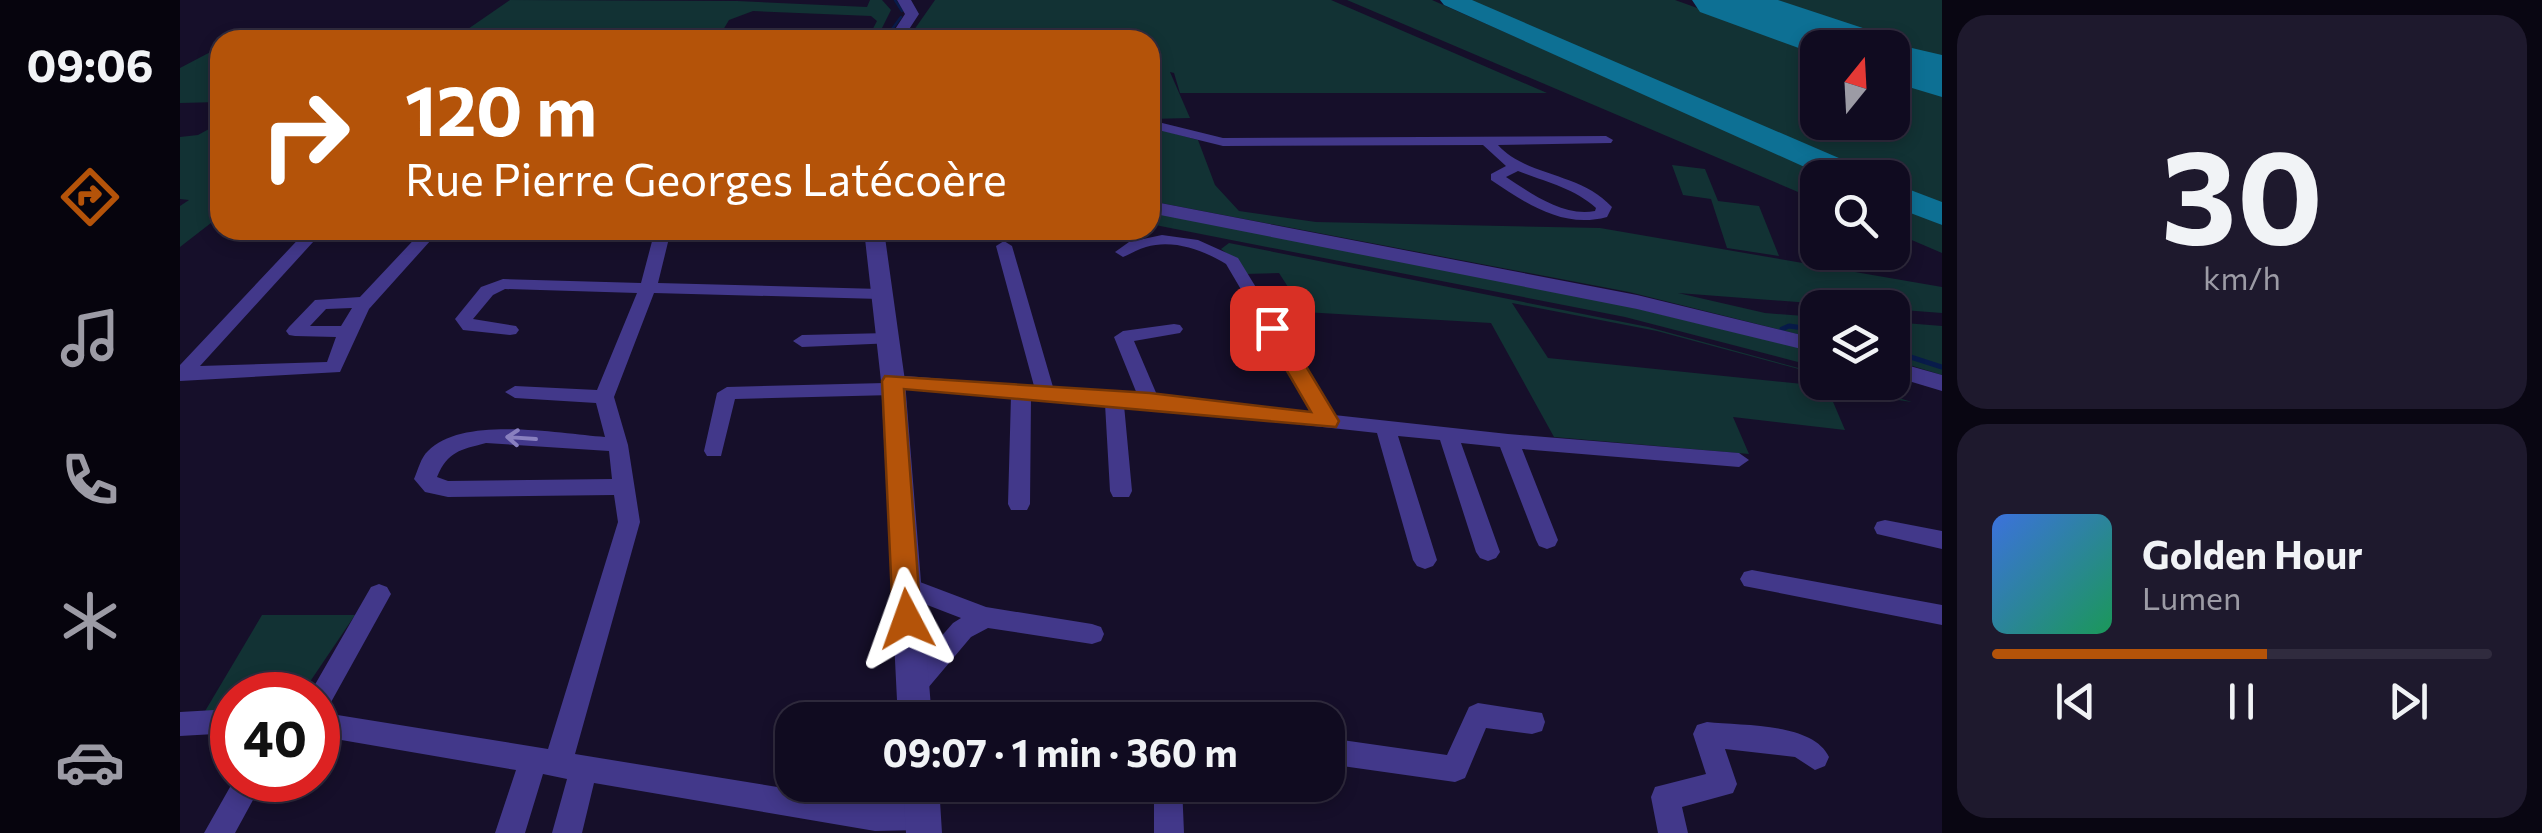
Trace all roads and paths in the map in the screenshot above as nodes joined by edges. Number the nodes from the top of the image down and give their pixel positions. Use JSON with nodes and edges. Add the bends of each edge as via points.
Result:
{"nodes":[{"id":1,"x":904,"y":0,"type":"edge"},
{"id":2,"x":902,"y":30,"type":"edge"},
{"id":3,"x":1160,"y":126,"type":"edge"},
{"id":4,"x":1606,"y":140,"type":"dead end"},
{"id":5,"x":1487,"y":141,"type":"junction"},
{"id":6,"x":1520,"y":164,"type":"junction"},
{"id":7,"x":1160,"y":209,"type":"edge"},
{"id":8,"x":307,"y":240,"type":"edge"},
{"id":9,"x":423,"y":240,"type":"edge"},
{"id":10,"x":660,"y":240,"type":"edge"},
{"id":11,"x":875,"y":240,"type":"edge"},
{"id":12,"x":1144,"y":240,"type":"edge"},
{"id":13,"x":1155,"y":240,"type":"edge"},
{"id":14,"x":1004,"y":246,"type":"dead end"},
{"id":15,"x":1123,"y":252,"type":"dead end"},
{"id":16,"x":648,"y":287,"type":"junction"},
{"id":17,"x":880,"y":294,"type":"junction"},
{"id":18,"x":366,"y":302,"type":"junction"},
{"id":19,"x":1174,"y":329,"type":"dead end"},
{"id":20,"x":510,"y":330,"type":"dead end"},
{"id":21,"x":350,"y":332,"type":"junction"},
{"id":22,"x":888,"y":339,"type":"junction"},
{"id":23,"x":802,"y":341,"type":"dead end"},
{"id":24,"x":1800,"y":342,"type":"edge"},
{"id":25,"x":182,"y":373,"type":"edge"},
{"id":26,"x":1910,"y":373,"type":"edge"},
{"id":27,"x":1942,"y":383,"type":"edge"},
{"id":28,"x":893,"y":385,"type":"junction"},
{"id":29,"x":1020,"y":390,"type":"junction"},
{"id":30,"x":515,"y":392,"type":"dead end"},
{"id":31,"x":1045,"y":392,"type":"junction"},
{"id":32,"x":604,"y":397,"type":"junction"},
{"id":33,"x":1114,"y":398,"type":"junction"},
{"id":34,"x":1150,"y":401,"type":"junction"},
{"id":35,"x":1328,"y":421,"type":"junction"},
{"id":36,"x":1386,"y":428,"type":"junction"},
{"id":37,"x":1448,"y":435,"type":"junction"},
{"id":38,"x":1508,"y":441,"type":"junction"},
{"id":39,"x":618,"y":445,"type":"junction"},
{"id":40,"x":714,"y":451,"type":"dead end"},
{"id":41,"x":1739,"y":460,"type":"dead end"},
{"id":42,"x":624,"y":487,"type":"junction"},
{"id":43,"x":1121,"y":491,"type":"dead end"},
{"id":44,"x":1019,"y":504,"type":"dead end"},
{"id":45,"x":1885,"y":528,"type":"dead end"},
{"id":46,"x":1547,"y":540,"type":"dead end"},
{"id":47,"x":1942,"y":540,"type":"edge"},
{"id":48,"x":1488,"y":552,"type":"dead end"},
{"id":49,"x":1426,"y":560,"type":"dead end"},
{"id":50,"x":1752,"y":579,"type":"dead end"},
{"id":51,"x":904,"y":586,"type":"junction"},
{"id":52,"x":380,"y":594,"type":"dead end"},
{"id":53,"x":1942,"y":615,"type":"edge"},
{"id":54,"x":985,"y":616,"type":"junction"},
{"id":55,"x":1885,"y":616,"type":"dead end"},
{"id":56,"x":1942,"y":626,"type":"edge"},
{"id":57,"x":1092,"y":634,"type":"dead end"},
{"id":58,"x":336,"y":672,"type":"edge"},
{"id":59,"x":913,"y":686,"type":"junction"},
{"id":60,"x":914,"y":702,"type":"edge"},
{"id":61,"x":210,"y":722,"type":"edge"},
{"id":62,"x":1532,"y":722,"type":"dead end"},
{"id":63,"x":180,"y":724,"type":"edge"},
{"id":64,"x":340,"y":728,"type":"edge"},
{"id":65,"x":1345,"y":753,"type":"edge"},
{"id":66,"x":1815,"y":757,"type":"dead end"},
{"id":67,"x":558,"y":764,"type":"junction"},
{"id":68,"x":237,"y":802,"type":"edge"},
{"id":69,"x":1168,"y":802,"type":"edge"},
{"id":70,"x":923,"y":811,"type":"edge"},
{"id":71,"x":219,"y":833,"type":"edge"},
{"id":72,"x":510,"y":833,"type":"edge"},
{"id":73,"x":567,"y":833,"type":"edge"},
{"id":74,"x":1169,"y":833,"type":"edge"},
{"id":75,"x":1673,"y":833,"type":"edge"}],
"edges":[{"from":1,"to":2,"type":"street","via":[[912,14]]},
{"from":3,"to":5,"type":"street","via":[[1223,142]]},
{"from":4,"to":5,"type":"street"},
{"from":5,"to":6,"type":"street","via":[[1495,153]]},
{"from":6,"to":6,"type":"street","via":[[1597,200],[1602,214],[1561,212],[1496,177]]},
{"from":7,"to":24,"type":"street","via":[[1637,302]]},
{"from":8,"to":25,"type":"street"},
{"from":9,"to":18,"type":"street"},
{"from":10,"to":16,"type":"street"},
{"from":11,"to":17,"type":"street"},
{"from":12,"to":15,"type":"street"},
{"from":13,"to":35,"type":"street","via":[[1228,257]]},
{"from":14,"to":31,"type":"street"},
{"from":16,"to":17,"type":"street"},
{"from":16,"to":20,"type":"street","via":[[494,286],[464,322]]},
{"from":16,"to":32,"type":"street"},
{"from":17,"to":22,"type":"street"},
{"from":18,"to":21,"type":"street"},
{"from":18,"to":21,"type":"street","via":[[316,306],[294,331]]},
{"from":19,"to":34,"type":"street","via":[[1122,337]]},
{"from":21,"to":25,"type":"street","via":[[332,368]]},
{"from":22,"to":23,"type":"street"},
{"from":22,"to":28,"type":"street"},
{"from":26,"to":27,"type":"street"},
{"from":28,"to":29,"type":"street"},
{"from":28,"to":40,"type":"street","via":[[727,394]]},
{"from":28,"to":51,"type":"street"},
{"from":29,"to":31,"type":"street"},
{"from":29,"to":44,"type":"street"},
{"from":30,"to":32,"type":"street"},
{"from":31,"to":33,"type":"street"},
{"from":32,"to":39,"type":"street"},
{"from":33,"to":34,"type":"street"},
{"from":33,"to":43,"type":"street"},
{"from":34,"to":35,"type":"street"},
{"from":35,"to":36,"type":"street"},
{"from":36,"to":37,"type":"street"},
{"from":36,"to":49,"type":"street"},
{"from":37,"to":38,"type":"street"},
{"from":37,"to":48,"type":"street"},
{"from":38,"to":41,"type":"street"},
{"from":38,"to":46,"type":"street"},
{"from":39,"to":42,"type":"street"},
{"from":39,"to":42,"type":"street","one_way":true,"via":[[470,438],[435,456],[426,479],[448,489]]},
{"from":42,"to":67,"type":"street","via":[[629,522]]},
{"from":45,"to":47,"type":"street"},
{"from":50,"to":53,"type":"street"},
{"from":51,"to":54,"type":"street"},
{"from":51,"to":59,"type":"street"},
{"from":52,"to":58,"type":"street"},
{"from":54,"to":57,"type":"street"},
{"from":54,"to":59,"type":"street","via":[[962,630]]},
{"from":55,"to":56,"type":"street"},
{"from":59,"to":60,"type":"street"},
{"from":61,"to":63,"type":"street"},
{"from":62,"to":65,"type":"street","via":[[1478,715],[1455,769]]},
{"from":64,"to":67,"type":"street"},
{"from":66,"to":75,"type":"street","via":[[1801,745],[1707,734],[1723,784],[1665,797]]},
{"from":67,"to":70,"type":"street","via":[[875,817]]},
{"from":67,"to":72,"type":"street"},
{"from":67,"to":73,"type":"street"},
{"from":68,"to":71,"type":"street"},
{"from":69,"to":74,"type":"street"}]}
